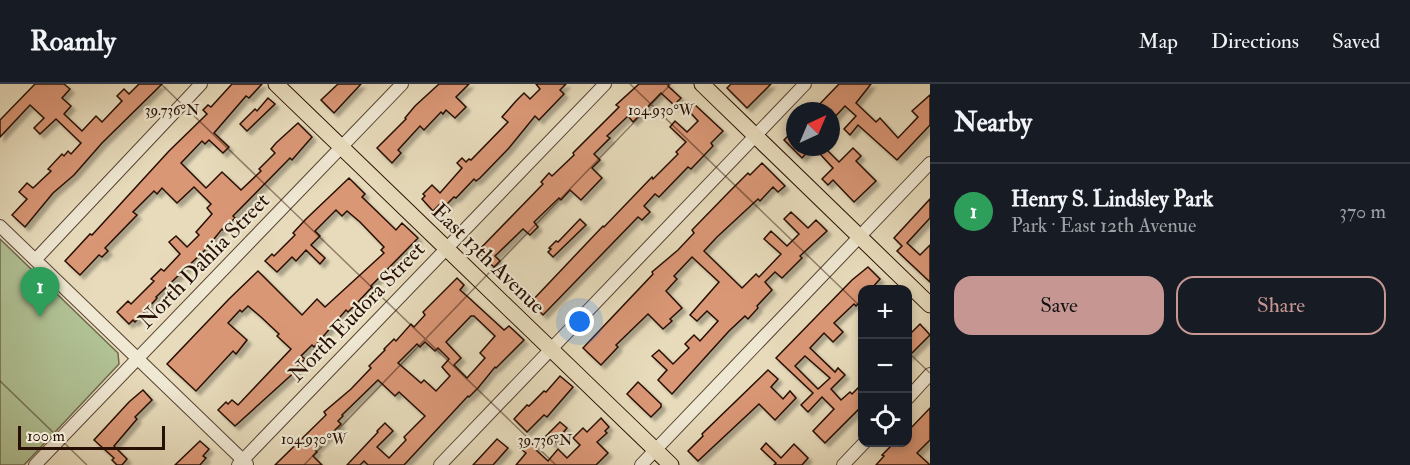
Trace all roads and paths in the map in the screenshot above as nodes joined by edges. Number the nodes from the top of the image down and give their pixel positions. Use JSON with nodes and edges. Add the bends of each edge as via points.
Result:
{"nodes":[{"id":1,"x":201,"y":84,"type":"edge"},
{"id":2,"x":276,"y":84,"type":"edge"},
{"id":3,"x":402,"y":84,"type":"edge"},
{"id":4,"x":605,"y":84,"type":"edge"},
{"id":5,"x":702,"y":84,"type":"edge"},
{"id":6,"x":805,"y":84,"type":"edge"},
{"id":7,"x":755,"y":136,"type":"junction"},
{"id":8,"x":341,"y":147,"type":"junction"},
{"id":9,"x":930,"y":164,"type":"edge"},
{"id":10,"x":0,"y":226,"type":"edge"},
{"id":11,"x":859,"y":237,"type":"junction"},
{"id":12,"x":446,"y":247,"type":"junction"},
{"id":13,"x":36,"y":259,"type":"junction"},
{"id":14,"x":930,"y":305,"type":"edge"},
{"id":15,"x":551,"y":349,"type":"junction"},
{"id":16,"x":138,"y":359,"type":"junction"},
{"id":17,"x":930,"y":374,"type":"edge"},
{"id":18,"x":912,"y":394,"type":"edge"},
{"id":19,"x":860,"y":447,"type":"edge"},
{"id":20,"x":655,"y":450,"type":"junction"},
{"id":21,"x":243,"y":463,"type":"edge"},
{"id":22,"x":35,"y":465,"type":"edge"},
{"id":23,"x":440,"y":465,"type":"edge"},
{"id":24,"x":641,"y":465,"type":"edge"},
{"id":25,"x":671,"y":465,"type":"edge"},
{"id":26,"x":843,"y":465,"type":"edge"}],
"edges":[{"from":1,"to":13,"type":"street"},
{"from":2,"to":8,"type":"main road","name":"East 13th Avenue"},
{"from":3,"to":8,"type":"street","name":"North Dahlia Street"},
{"from":4,"to":12,"type":"street","name":"North Eudora Street"},
{"from":5,"to":7,"type":"main road"},
{"from":6,"to":7,"type":"street"},
{"from":7,"to":11,"type":"main road"},
{"from":7,"to":15,"type":"street"},
{"from":8,"to":12,"type":"main road","name":"East 13th Avenue"},
{"from":8,"to":16,"type":"street","name":"North Dahlia Street"},
{"from":9,"to":11,"type":"street"},
{"from":10,"to":13,"type":"street"},
{"from":11,"to":14,"type":"main road"},
{"from":11,"to":20,"type":"street"},
{"from":12,"to":15,"type":"main road","name":"East 13th Avenue"},
{"from":12,"to":21,"type":"street","name":"North Eudora Street"},
{"from":13,"to":16,"type":"street"},
{"from":15,"to":20,"type":"main road","name":"East 13th Avenue"},
{"from":15,"to":23,"type":"street"},
{"from":16,"to":21,"type":"street"},
{"from":16,"to":22,"type":"street","name":"North Dahlia Street"},
{"from":17,"to":18,"type":"street"},
{"from":19,"to":26,"type":"street"},
{"from":20,"to":24,"type":"street"},
{"from":20,"to":25,"type":"main road","name":"East 13th Avenue"}]}
